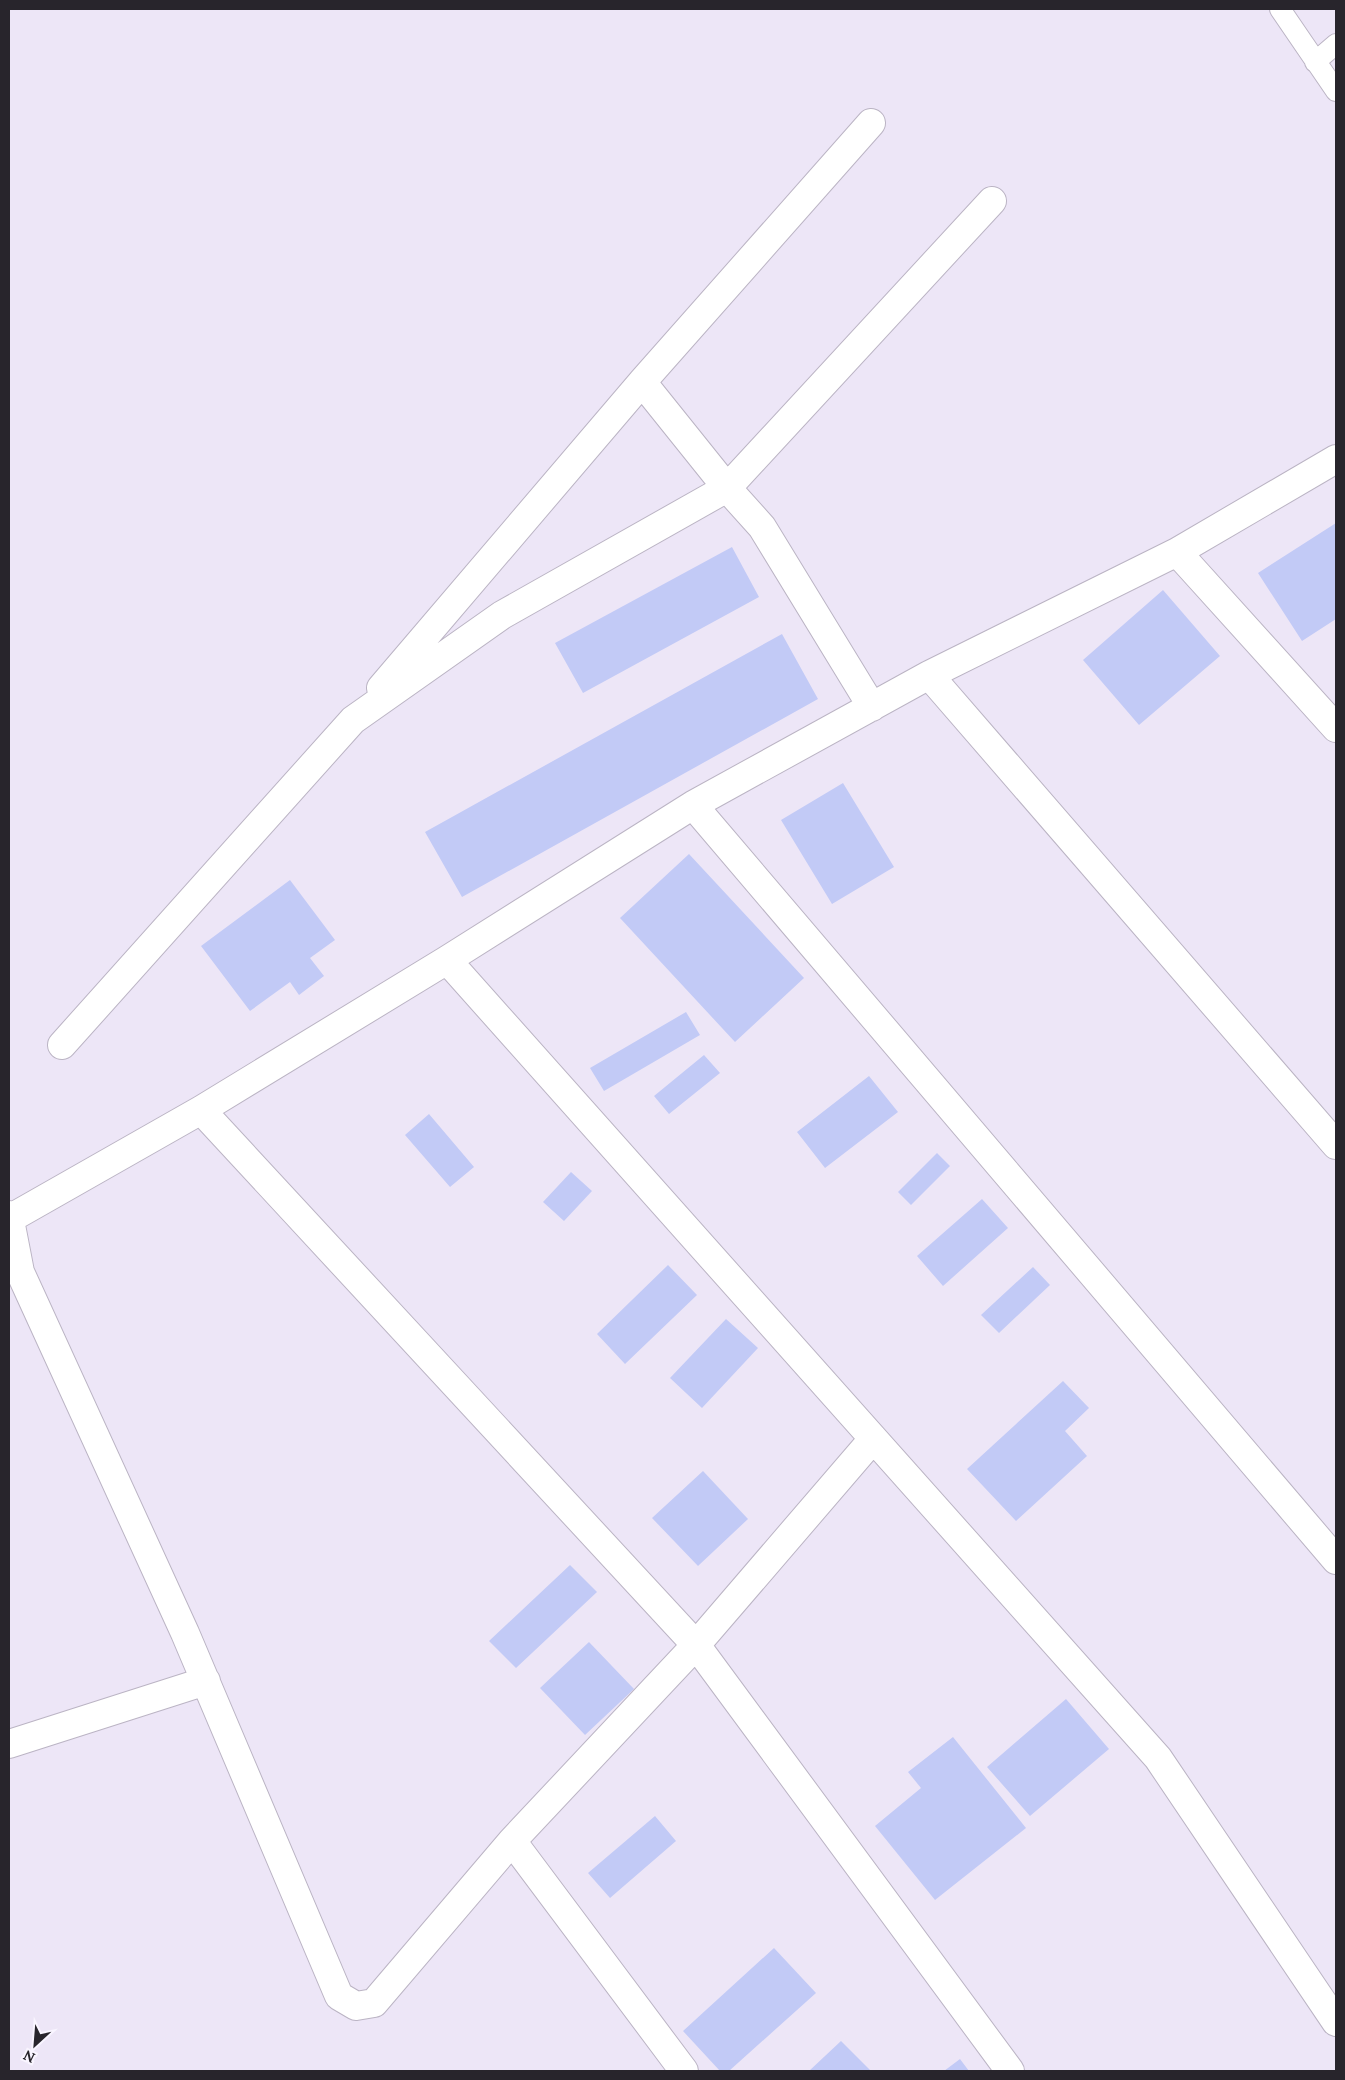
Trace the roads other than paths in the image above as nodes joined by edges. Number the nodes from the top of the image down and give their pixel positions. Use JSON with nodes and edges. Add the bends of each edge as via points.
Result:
{"nodes":[{"id":1,"x":1280,"y":9,"type":"edge"},
{"id":2,"x":1336,"y":44,"type":"edge"},
{"id":3,"x":1315,"y":62,"type":"junction"},
{"id":4,"x":1336,"y":92,"type":"edge"},
{"id":5,"x":872,"y":123,"type":"dead end"},
{"id":6,"x":992,"y":201,"type":"dead end"},
{"id":7,"x":642,"y":382,"type":"junction"},
{"id":8,"x":1336,"y":460,"type":"edge"},
{"id":9,"x":727,"y":488,"type":"junction"},
{"id":10,"x":1177,"y":552,"type":"junction"},
{"id":11,"x":928,"y":675,"type":"junction"},
{"id":12,"x":872,"y":707,"type":"junction"},
{"id":13,"x":353,"y":720,"type":"junction"},
{"id":14,"x":1336,"y":728,"type":"edge"},
{"id":15,"x":693,"y":805,"type":"junction"},
{"id":16,"x":447,"y":960,"type":"junction"},
{"id":17,"x":62,"y":1045,"type":"dead end"},
{"id":18,"x":201,"y":1110,"type":"junction"},
{"id":19,"x":1336,"y":1145,"type":"edge"},
{"id":20,"x":10,"y":1216,"type":"edge"},
{"id":21,"x":873,"y":1439,"type":"junction"},
{"id":22,"x":1336,"y":1560,"type":"edge"},
{"id":23,"x":696,"y":1645,"type":"junction"},
{"id":24,"x":206,"y":1681,"type":"junction"},
{"id":25,"x":9,"y":1744,"type":"edge"},
{"id":26,"x":512,"y":1841,"type":"junction"},
{"id":27,"x":1336,"y":2022,"type":"edge"},
{"id":28,"x":684,"y":2071,"type":"edge"},
{"id":29,"x":1010,"y":2071,"type":"edge"}],
"edges":[{"from":1,"to":3,"type":"lane"},
{"from":2,"to":3,"type":"lane"},
{"from":3,"to":4,"type":"lane"},
{"from":5,"to":7,"type":"street"},
{"from":6,"to":9,"type":"street"},
{"from":7,"to":9,"type":"street"},
{"from":7,"to":13,"type":"street"},
{"from":8,"to":10,"type":"street"},
{"from":9,"to":12,"type":"street","via":[[762,527]]},
{"from":9,"to":13,"type":"street","via":[[502,615]]},
{"from":10,"to":11,"type":"street"},
{"from":10,"to":14,"type":"street"},
{"from":11,"to":12,"type":"street"},
{"from":11,"to":19,"type":"street"},
{"from":12,"to":15,"type":"street"},
{"from":13,"to":17,"type":"street"},
{"from":15,"to":16,"type":"street"},
{"from":15,"to":22,"type":"street"},
{"from":16,"to":18,"type":"street"},
{"from":16,"to":21,"type":"street"},
{"from":18,"to":20,"type":"street"},
{"from":18,"to":23,"type":"street"},
{"from":20,"to":24,"type":"street","via":[[20,1272]]},
{"from":21,"to":23,"type":"street"},
{"from":21,"to":27,"type":"street","via":[[1158,1758]]},
{"from":23,"to":26,"type":"street"},
{"from":23,"to":29,"type":"street"},
{"from":24,"to":25,"type":"street"},
{"from":24,"to":26,"type":"street","via":[[339,1996],[356,2006],[374,2003]]},
{"from":26,"to":28,"type":"street"}]}
